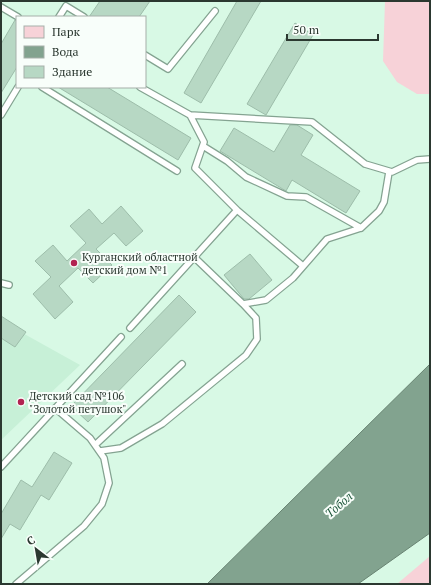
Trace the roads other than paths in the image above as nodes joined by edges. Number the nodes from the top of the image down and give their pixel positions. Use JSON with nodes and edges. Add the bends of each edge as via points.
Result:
{"nodes":[{"id":1,"x":67,"y":3,"type":"edge"},
{"id":2,"x":1,"y":7,"type":"edge"},
{"id":3,"x":215,"y":11,"type":"dead end"},
{"id":4,"x":16,"y":16,"type":"edge"},
{"id":5,"x":60,"y":16,"type":"edge"},
{"id":6,"x":83,"y":16,"type":"edge"},
{"id":7,"x":146,"y":56,"type":"edge"},
{"id":8,"x":17,"y":88,"type":"edge"},
{"id":9,"x":44,"y":88,"type":"edge"},
{"id":10,"x":142,"y":88,"type":"edge"},
{"id":11,"x":1,"y":115,"type":"edge"},
{"id":12,"x":190,"y":115,"type":"junction"},
{"id":13,"x":203,"y":146,"type":"junction"},
{"id":14,"x":430,"y":159,"type":"edge"},
{"id":15,"x":177,"y":171,"type":"dead end"},
{"id":16,"x":389,"y":172,"type":"junction"},
{"id":17,"x":237,"y":210,"type":"junction"},
{"id":18,"x":361,"y":228,"type":"junction"},
{"id":19,"x":194,"y":257,"type":"junction"},
{"id":20,"x":303,"y":266,"type":"junction"},
{"id":21,"x":1,"y":283,"type":"edge"},
{"id":22,"x":9,"y":286,"type":"dead end"},
{"id":23,"x":243,"y":304,"type":"junction"},
{"id":24,"x":130,"y":328,"type":"dead end"},
{"id":25,"x":121,"y":337,"type":"dead end"},
{"id":26,"x":182,"y":364,"type":"dead end"},
{"id":27,"x":55,"y":408,"type":"junction"},
{"id":28,"x":95,"y":445,"type":"junction"},
{"id":29,"x":100,"y":451,"type":"junction"},
{"id":30,"x":1,"y":466,"type":"edge"},
{"id":31,"x":16,"y":584,"type":"edge"}],
"edges":[{"from":1,"to":5,"type":"lane"},
{"from":1,"to":6,"type":"lane"},
{"from":2,"to":4,"type":"lane"},
{"from":3,"to":7,"type":"lane","via":[[168,69]]},
{"from":8,"to":11,"type":"lane"},
{"from":9,"to":15,"type":"lane"},
{"from":10,"to":12,"type":"lane"},
{"from":12,"to":13,"type":"lane","via":[[204,142]]},
{"from":12,"to":16,"type":"lane","via":[[312,122],[365,164]]},
{"from":13,"to":17,"type":"lane","via":[[195,168]]},
{"from":13,"to":18,"type":"lane","via":[[246,177],[287,196],[306,197]]},
{"from":14,"to":16,"type":"lane","via":[[417,160]]},
{"from":16,"to":18,"type":"lane","via":[[384,202],[379,211]]},
{"from":17,"to":19,"type":"lane"},
{"from":17,"to":20,"type":"lane"},
{"from":18,"to":20,"type":"lane","via":[[327,239]]},
{"from":19,"to":23,"type":"lane"},
{"from":19,"to":24,"type":"lane"},
{"from":20,"to":23,"type":"lane","via":[[293,278],[266,300]]},
{"from":21,"to":22,"type":"lane"},
{"from":23,"to":29,"type":"lane","via":[[256,318],[258,339],[246,355],[162,424],[121,448]]},
{"from":25,"to":27,"type":"lane"},
{"from":26,"to":28,"type":"lane"},
{"from":27,"to":28,"type":"lane"},
{"from":27,"to":30,"type":"lane"},
{"from":28,"to":29,"type":"lane"},
{"from":29,"to":31,"type":"lane","via":[[109,483],[102,504],[84,526]]}]}
